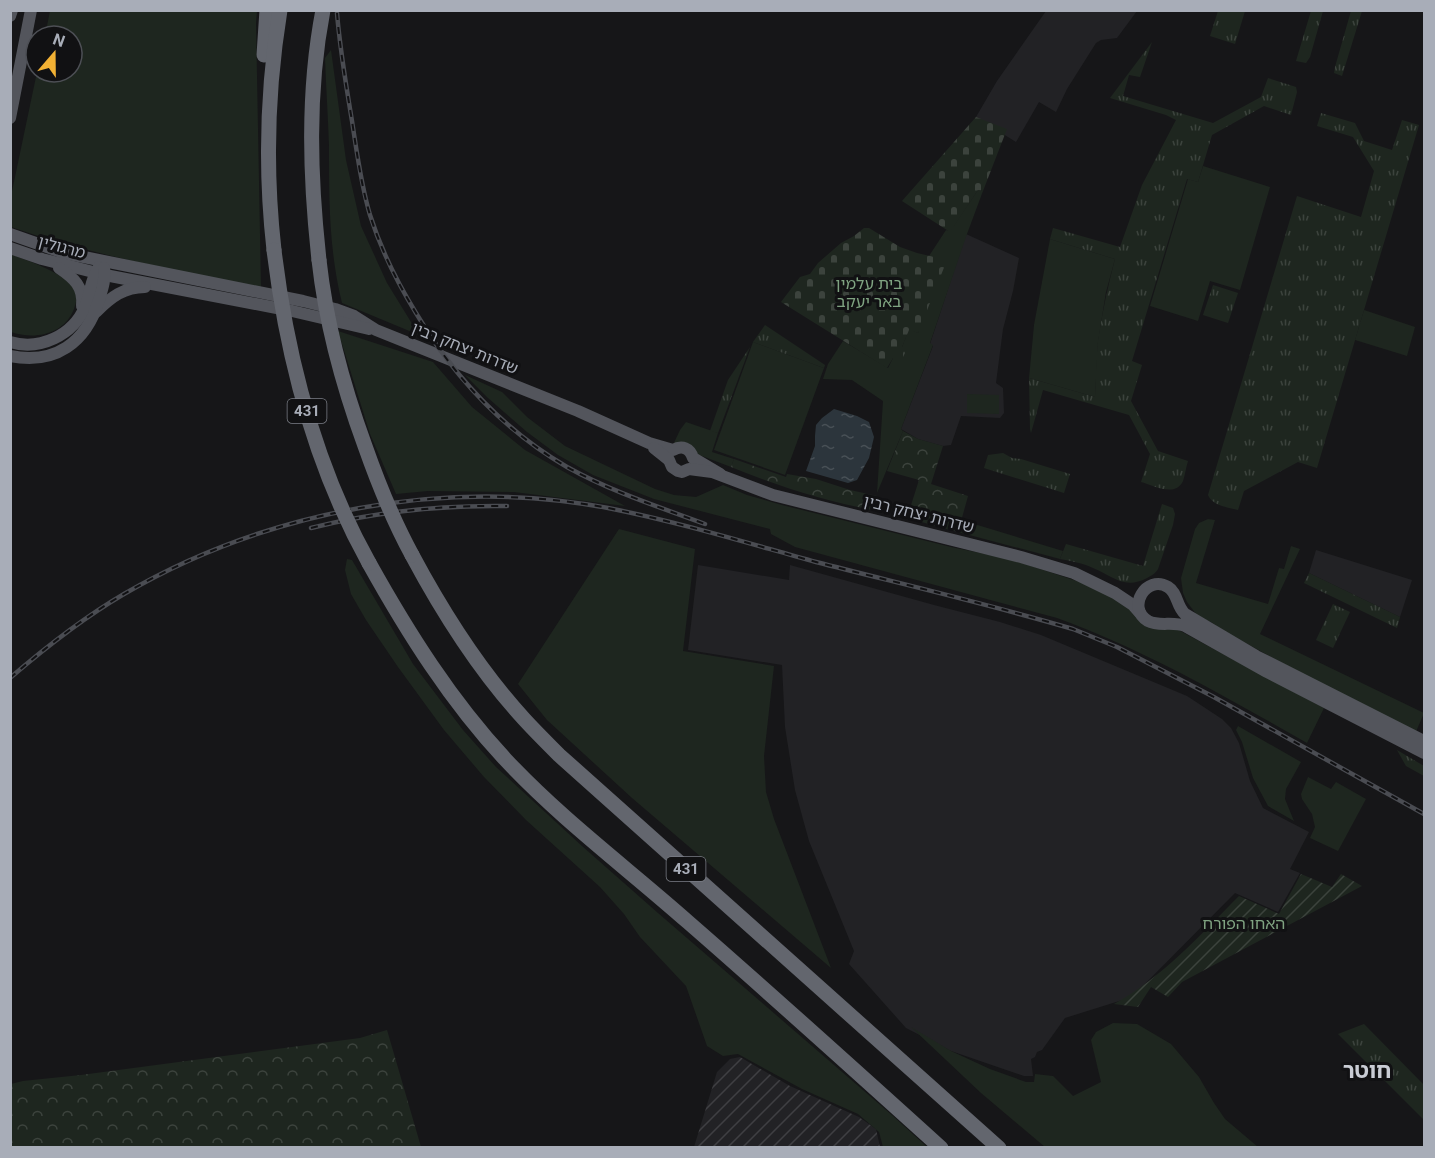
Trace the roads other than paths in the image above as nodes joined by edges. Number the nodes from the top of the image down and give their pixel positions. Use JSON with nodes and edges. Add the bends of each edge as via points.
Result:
{"nodes":[{"id":1,"x":12,"y":10,"type":"edge"},
{"id":2,"x":31,"y":10,"type":"edge"},
{"id":3,"x":267,"y":10,"type":"edge"},
{"id":4,"x":280,"y":10,"type":"edge"},
{"id":5,"x":323,"y":10,"type":"edge"},
{"id":6,"x":330,"y":10,"type":"edge"},
{"id":7,"x":10,"y":16,"type":"edge"},
{"id":8,"x":317,"y":53,"type":"junction"},
{"id":9,"x":10,"y":117,"type":"edge"},
{"id":10,"x":268,"y":160,"type":"junction"},
{"id":11,"x":10,"y":234,"type":"edge"},
{"id":12,"x":10,"y":248,"type":"edge"},
{"id":13,"x":42,"y":259,"type":"junction"},
{"id":14,"x":103,"y":261,"type":"junction"},
{"id":15,"x":100,"y":274,"type":"junction"},
{"id":16,"x":165,"y":287,"type":"junction"},
{"id":17,"x":94,"y":315,"type":"junction"},
{"id":18,"x":79,"y":317,"type":"junction"},
{"id":19,"x":376,"y":330,"type":"junction"},
{"id":20,"x":10,"y":342,"type":"edge"},
{"id":21,"x":10,"y":356,"type":"edge"},
{"id":22,"x":671,"y":455,"type":"junction"},
{"id":23,"x":691,"y":463,"type":"junction"},
{"id":24,"x":1145,"y":588,"type":"junction"},
{"id":25,"x":1108,"y":590,"type":"junction"},
{"id":26,"x":1178,"y":602,"type":"junction"},
{"id":27,"x":1140,"y":613,"type":"junction"},
{"id":28,"x":1162,"y":623,"type":"junction"},
{"id":29,"x":1425,"y":741,"type":"edge"},
{"id":30,"x":1425,"y":753,"type":"edge"},
{"id":31,"x":941,"y":1148,"type":"edge"},
{"id":32,"x":999,"y":1148,"type":"edge"}],
"edges":[{"from":1,"to":7,"type":"main road"},
{"from":2,"to":9,"type":"main road"},
{"from":3,"to":10,"type":"highway","via":[[263,72]]},
{"from":4,"to":10,"type":"highway","number":"431","via":[[268,115]]},
{"from":5,"to":8,"type":"highway","number":"431"},
{"from":6,"to":8,"type":"highway"},
{"from":8,"to":32,"type":"highway","number":"431","bridge":true,"via":[[312,196],[331,333],[350,403],[384,497],[423,576],[469,650],[553,749]]},
{"from":10,"to":31,"type":"highway","number":"431","bridge":true,"via":[[280,298],[309,418],[346,518],[435,670],[506,760]]},
{"from":11,"to":14,"type":"main road","name":"מרגולין","via":[[64,253]]},
{"from":12,"to":13,"type":"main road","name":"מרגולין"},
{"from":13,"to":15,"type":"main road","name":"מרגולין"},
{"from":13,"to":18,"type":"main road","via":[[76,280],[83,300]]},
{"from":14,"to":15,"type":"main road"},
{"from":14,"to":19,"type":"main road","name":"שדרות יצחק רבין","via":[[320,306],[354,316]]},
{"from":15,"to":16,"type":"main road","name":"שדרות יצחק רבין"},
{"from":15,"to":17,"type":"main road"},
{"from":15,"to":18,"type":"main road"},
{"from":16,"to":17,"type":"main road","via":[[118,292]]},
{"from":16,"to":19,"type":"main road","name":"שדרות יצחק רבין"},
{"from":17,"to":21,"type":"main road","via":[[81,336],[63,350],[33,359]]},
{"from":18,"to":20,"type":"main road","via":[[52,340],[34,345]]},
{"from":19,"to":22,"type":"main road","name":"שדרות יצחק רבין","via":[[578,411]]},
{"from":22,"to":23,"type":"main road","name":"שדרות יצחק רבין","via":[[678,447],[686,448],[692,454]]},
{"from":22,"to":23,"type":"main road","name":"שדרות יצחק רבין","via":[[672,468],[678,471],[686,471]]},
{"from":23,"to":25,"type":"main road","name":"שדרות יצחק רבין","via":[[773,495],[1040,562]]},
{"from":24,"to":25,"type":"main road","name":"שדרות יצחק רבין"},
{"from":24,"to":26,"type":"main road","via":[[1165,585]]},
{"from":24,"to":27,"type":"main road","via":[[1139,598]]},
{"from":25,"to":27,"type":"main road","name":"שדרות יצחק רבין"},
{"from":26,"to":28,"type":"main road","via":[[1173,616]]},
{"from":26,"to":29,"type":"main road","via":[[1185,614],[1256,656]]},
{"from":27,"to":28,"type":"main road","via":[[1146,620]]},
{"from":28,"to":30,"type":"main road","via":[[1185,626]]}]}
